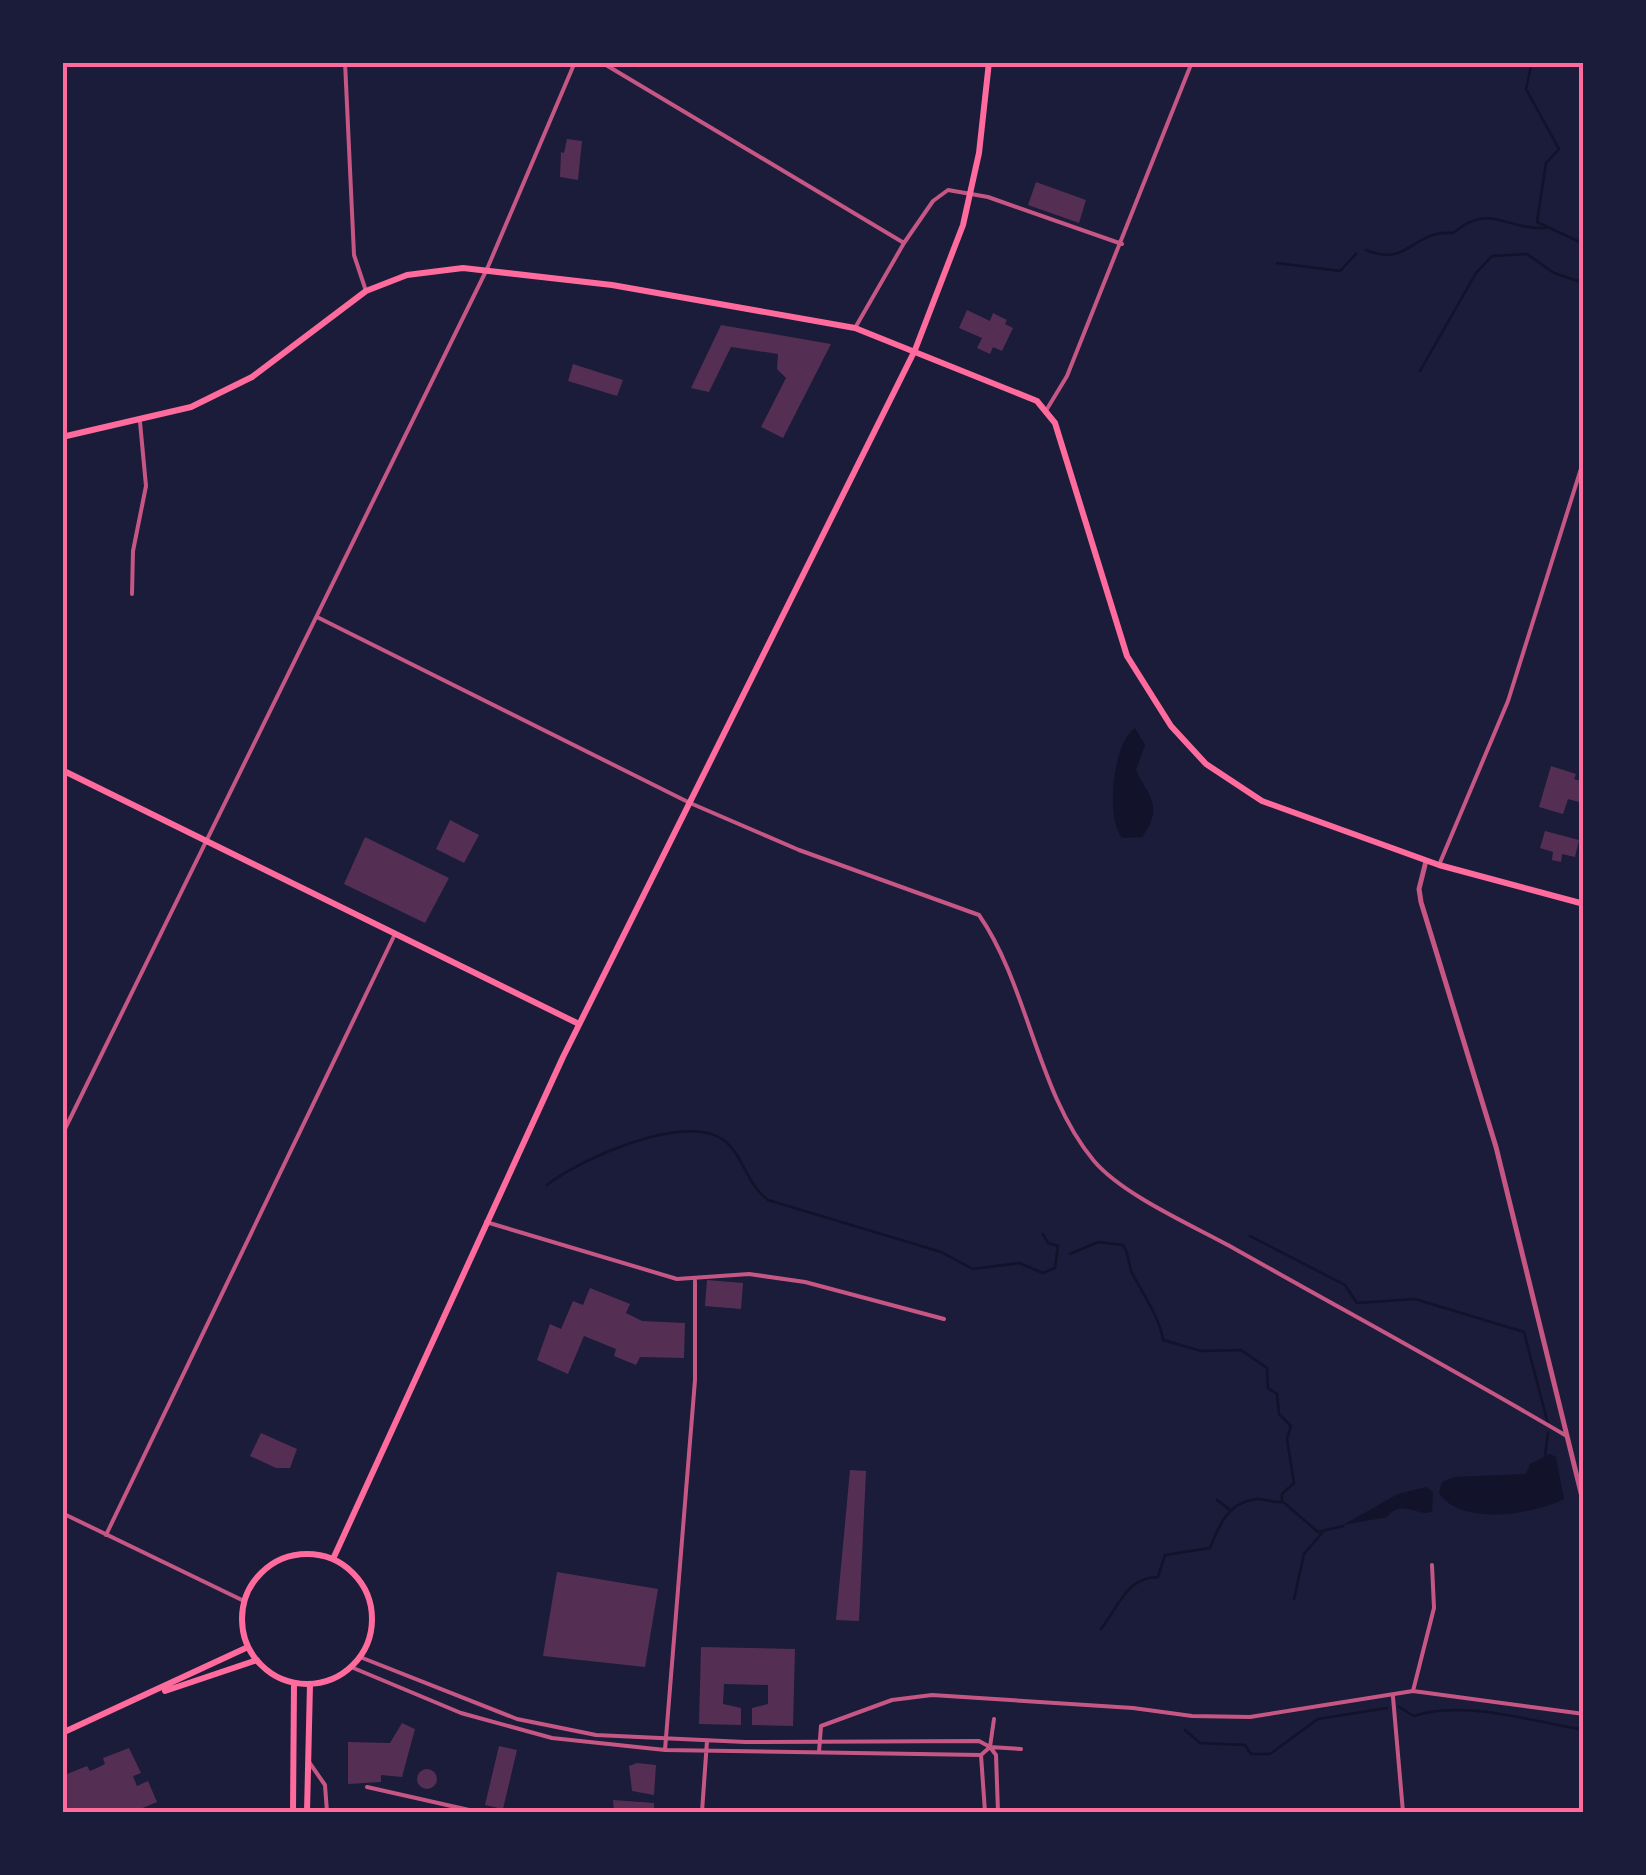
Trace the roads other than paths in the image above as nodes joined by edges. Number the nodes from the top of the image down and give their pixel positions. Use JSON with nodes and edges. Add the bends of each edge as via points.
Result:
{"nodes":[{"id":1,"x":345,"y":62,"type":"edge"},
{"id":2,"x":574,"y":62,"type":"edge"},
{"id":3,"x":601,"y":62,"type":"edge"},
{"id":4,"x":990,"y":62,"type":"edge"},
{"id":5,"x":1192,"y":62,"type":"edge"},
{"id":6,"x":971,"y":193,"type":"junction"},
{"id":7,"x":904,"y":243,"type":"junction"},
{"id":8,"x":1122,"y":244,"type":"junction"},
{"id":9,"x":487,"y":269,"type":"junction"},
{"id":10,"x":366,"y":291,"type":"junction"},
{"id":11,"x":855,"y":328,"type":"junction"},
{"id":12,"x":915,"y":350,"type":"junction"},
{"id":13,"x":1047,"y":409,"type":"junction"},
{"id":14,"x":140,"y":422,"type":"junction"},
{"id":15,"x":62,"y":437,"type":"edge"},
{"id":16,"x":1584,"y":459,"type":"edge"},
{"id":17,"x":132,"y":594,"type":"dead end"},
{"id":18,"x":316,"y":617,"type":"junction"},
{"id":19,"x":62,"y":770,"type":"edge"},
{"id":20,"x":690,"y":803,"type":"junction"},
{"id":21,"x":204,"y":840,"type":"junction"},
{"id":22,"x":1426,"y":860,"type":"junction"},
{"id":23,"x":1439,"y":865,"type":"junction"},
{"id":24,"x":1584,"y":904,"type":"edge"},
{"id":25,"x":395,"y":934,"type":"junction"},
{"id":26,"x":579,"y":1024,"type":"junction"},
{"id":27,"x":62,"y":1136,"type":"edge"},
{"id":28,"x":486,"y":1222,"type":"junction"},
{"id":29,"x":695,"y":1281,"type":"junction"},
{"id":30,"x":944,"y":1319,"type":"dead end"},
{"id":31,"x":1570,"y":1438,"type":"junction"},
{"id":32,"x":1584,"y":1505,"type":"edge"},
{"id":33,"x":62,"y":1513,"type":"edge"},
{"id":34,"x":106,"y":1535,"type":"junction"},
{"id":35,"x":333,"y":1559,"type":"junction"},
{"id":36,"x":1432,"y":1565,"type":"dead end"},
{"id":37,"x":244,"y":1602,"type":"junction"},
{"id":38,"x":248,"y":1647,"type":"junction"},
{"id":39,"x":360,"y":1657,"type":"junction"},
{"id":40,"x":256,"y":1660,"type":"junction"},
{"id":41,"x":351,"y":1667,"type":"junction"},
{"id":42,"x":294,"y":1683,"type":"junction"},
{"id":43,"x":310,"y":1684,"type":"junction"},
{"id":44,"x":1413,"y":1690,"type":"junction"},
{"id":45,"x":154,"y":1694,"type":"junction"},
{"id":46,"x":1393,"y":1697,"type":"junction"},
{"id":47,"x":1584,"y":1714,"type":"edge"},
{"id":48,"x":994,"y":1719,"type":"dead end"},
{"id":49,"x":62,"y":1733,"type":"edge"},
{"id":50,"x":666,"y":1739,"type":"junction"},
{"id":51,"x":706,"y":1741,"type":"junction"},
{"id":52,"x":820,"y":1742,"type":"junction"},
{"id":53,"x":990,"y":1747,"type":"junction"},
{"id":54,"x":1021,"y":1749,"type":"dead end"},
{"id":55,"x":665,"y":1750,"type":"junction"},
{"id":56,"x":706,"y":1751,"type":"junction"},
{"id":57,"x":819,"y":1752,"type":"junction"},
{"id":58,"x":981,"y":1755,"type":"junction"},
{"id":59,"x":308,"y":1762,"type":"junction"},
{"id":60,"x":367,"y":1787,"type":"dead end"},
{"id":61,"x":293,"y":1812,"type":"edge"},
{"id":62,"x":307,"y":1812,"type":"edge"},
{"id":63,"x":328,"y":1812,"type":"edge"},
{"id":64,"x":478,"y":1812,"type":"edge"},
{"id":65,"x":702,"y":1812,"type":"edge"},
{"id":66,"x":985,"y":1812,"type":"edge"},
{"id":67,"x":998,"y":1812,"type":"edge"},
{"id":68,"x":1404,"y":1812,"type":"edge"}],
"edges":[{"from":1,"to":10,"type":"street","via":[[354,255]]},
{"from":2,"to":9,"type":"street"},
{"from":3,"to":7,"type":"street"},
{"from":4,"to":6,"type":"main road"},
{"from":5,"to":8,"type":"street"},
{"from":6,"to":7,"type":"street","via":[[948,190]]},
{"from":6,"to":8,"type":"street"},
{"from":6,"to":12,"type":"main road"},
{"from":7,"to":11,"type":"street"},
{"from":8,"to":13,"type":"street"},
{"from":9,"to":10,"type":"main road","via":[[428,271]]},
{"from":9,"to":11,"type":"main road"},
{"from":9,"to":18,"type":"street"},
{"from":10,"to":14,"type":"main road","via":[[240,384]]},
{"from":11,"to":12,"type":"main road"},
{"from":12,"to":13,"type":"main road"},
{"from":12,"to":20,"type":"main road"},
{"from":13,"to":22,"type":"main road","via":[[1127,656],[1180,736],[1222,777],[1262,800]]},
{"from":14,"to":15,"type":"main road"},
{"from":14,"to":17,"type":"street","via":[[146,486],[132,551]]},
{"from":16,"to":23,"type":"street","via":[[1508,701]]},
{"from":18,"to":20,"type":"street"},
{"from":18,"to":21,"type":"street"},
{"from":19,"to":21,"type":"main road"},
{"from":20,"to":26,"type":"main road"},
{"from":20,"to":31,"type":"street","via":[[798,850],[979,914],[1024,1022],[1096,1163],[1169,1212]]},
{"from":21,"to":25,"type":"main road"},
{"from":21,"to":27,"type":"street"},
{"from":22,"to":23,"type":"main road"},
{"from":22,"to":31,"type":"street","via":[[1421,902],[1496,1147]]},
{"from":23,"to":24,"type":"main road"},
{"from":25,"to":26,"type":"main road"},
{"from":25,"to":34,"type":"street"},
{"from":26,"to":28,"type":"main road"},
{"from":28,"to":29,"type":"street","via":[[629,1268]]},
{"from":28,"to":35,"type":"main road"},
{"from":29,"to":30,"type":"street","via":[[749,1274],[805,1282]]},
{"from":29,"to":50,"type":"street","via":[[695,1380]]},
{"from":31,"to":32,"type":"street"},
{"from":33,"to":34,"type":"street"},
{"from":34,"to":37,"type":"street"},
{"from":35,"to":37,"type":"main road","via":[[284,1558],[263,1571]]},
{"from":35,"to":39,"type":"main road","via":[[352,1572],[370,1602],[370,1636]]},
{"from":36,"to":44,"type":"street","via":[[1434,1608]]},
{"from":37,"to":38,"type":"main road"},
{"from":38,"to":40,"type":"main road"},
{"from":38,"to":45,"type":"main road"},
{"from":39,"to":41,"type":"main road"},
{"from":39,"to":50,"type":"street","via":[[516,1719],[596,1735]]},
{"from":40,"to":42,"type":"main road"},
{"from":40,"to":45,"type":"main road"},
{"from":41,"to":43,"type":"main road"},
{"from":41,"to":55,"type":"street","via":[[507,1727]]},
{"from":42,"to":43,"type":"main road"},
{"from":42,"to":61,"type":"main road"},
{"from":43,"to":59,"type":"main road"},
{"from":44,"to":46,"type":"street"},
{"from":44,"to":47,"type":"street"},
{"from":45,"to":49,"type":"main road"},
{"from":46,"to":52,"type":"street","via":[[1212,1716],[932,1695],[861,1709],[821,1726]]},
{"from":46,"to":68,"type":"street"},
{"from":48,"to":53,"type":"street"},
{"from":50,"to":51,"type":"street"},
{"from":50,"to":55,"type":"street"},
{"from":51,"to":52,"type":"street"},
{"from":51,"to":56,"type":"street"},
{"from":52,"to":53,"type":"street","via":[[979,1741]]},
{"from":52,"to":57,"type":"street"},
{"from":53,"to":54,"type":"street"},
{"from":53,"to":58,"type":"street"},
{"from":53,"to":67,"type":"street"},
{"from":55,"to":56,"type":"street"},
{"from":56,"to":57,"type":"street"},
{"from":56,"to":65,"type":"street"},
{"from":57,"to":58,"type":"street"},
{"from":58,"to":66,"type":"street"},
{"from":59,"to":62,"type":"main road"},
{"from":59,"to":63,"type":"street","via":[[324,1785]]},
{"from":60,"to":64,"type":"street"}]}
